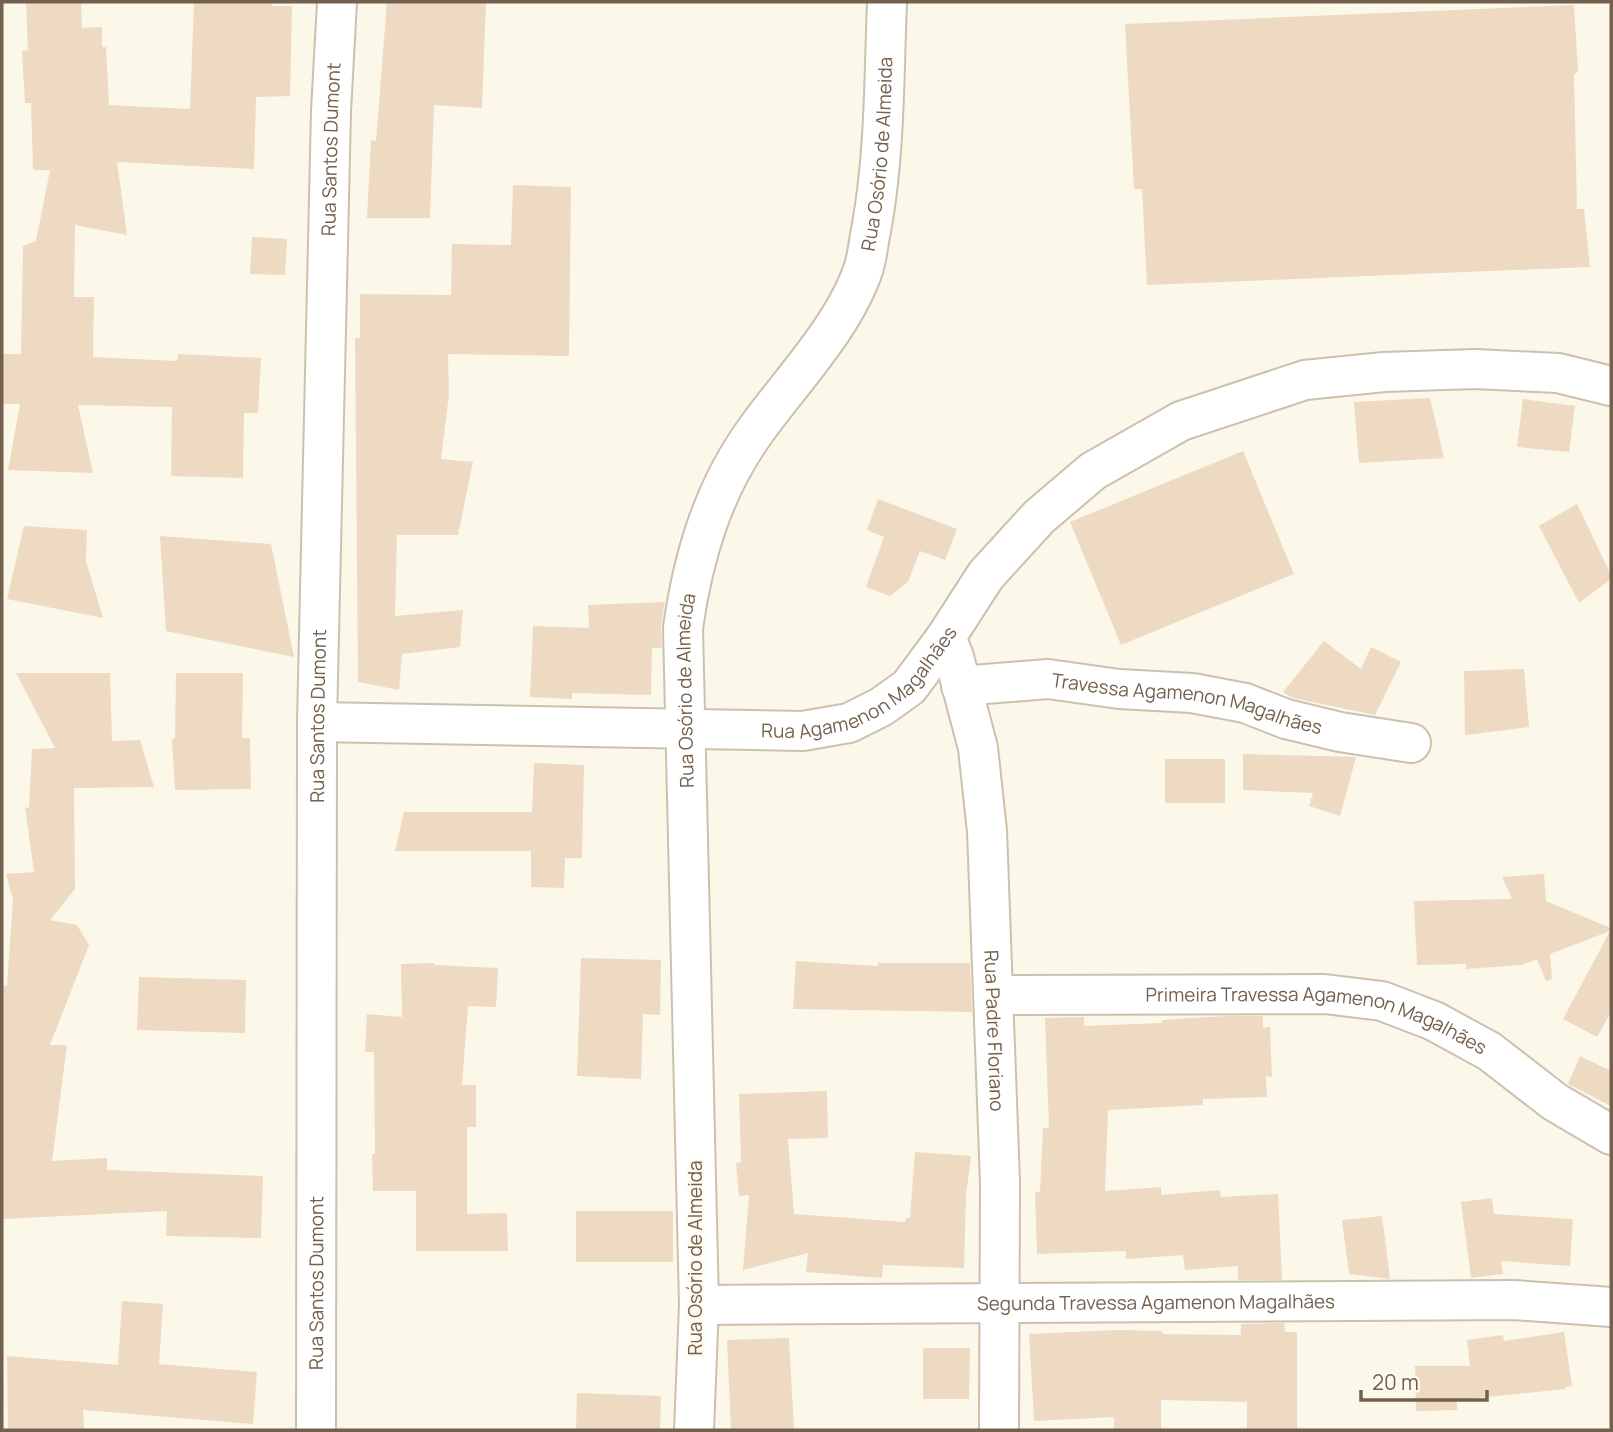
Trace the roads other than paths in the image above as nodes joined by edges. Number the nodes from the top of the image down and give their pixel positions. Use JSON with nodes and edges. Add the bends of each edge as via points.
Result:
{"nodes":[{"id":1,"x":337,"y":2,"type":"edge"},
{"id":2,"x":887,"y":2,"type":"edge"},
{"id":3,"x":1611,"y":386,"type":"edge"},
{"id":4,"x":946,"y":637,"type":"junction"},
{"id":5,"x":961,"y":686,"type":"junction"},
{"id":6,"x":317,"y":722,"type":"junction"},
{"id":7,"x":684,"y":730,"type":"junction"},
{"id":8,"x":1411,"y":743,"type":"dead end"},
{"id":9,"x":994,"y":995,"type":"junction"},
{"id":10,"x":1611,"y":1135,"type":"edge"},
{"id":11,"x":1000,"y":1303,"type":"junction"},
{"id":12,"x":699,"y":1305,"type":"junction"},
{"id":13,"x":1611,"y":1307,"type":"edge"},
{"id":14,"x":316,"y":1430,"type":"edge"},
{"id":15,"x":694,"y":1430,"type":"edge"},
{"id":16,"x":999,"y":1430,"type":"edge"}],
"edges":[{"from":1,"to":6,"type":"street","name":"Rua Santos Dumont"},
{"from":2,"to":7,"type":"street","name":"Rua Osório de Almeida","via":[[882,143],[864,267],[818,351],[727,473],[709,516],[690,579],[682,628]]},
{"from":3,"to":4,"type":"street","name":"Rua Agamenon Magalhães","via":[[1558,373],[1475,369],[1384,372],[1305,380],[1181,421],[1093,471],[1039,517],[986,575]]},
{"from":4,"to":5,"type":"street","name":"Rua Padre Floriano"},
{"from":4,"to":7,"type":"street","name":"Rua Agamenon Magalhães","via":[[909,687],[849,723],[803,731]]},
{"from":5,"to":8,"type":"street","name":"Travessa Agamenon Magalhães","via":[[1048,679],[1192,693],[1245,703],[1340,732]]},
{"from":5,"to":9,"type":"street","name":"Rua Padre Floriano","via":[[978,748],[987,831]]},
{"from":6,"to":7,"type":"street","name":"Rua Agamenon Magalhães"},
{"from":6,"to":14,"type":"street","name":"Rua Santos Dumont"},
{"from":7,"to":12,"type":"street","name":"Rua Osório de Almeida"},
{"from":9,"to":10,"type":"street","name":"Primeira Travessa Agamenon Magalhães","via":[[1325,994],[1382,1002],[1434,1021],[1489,1051],[1555,1102]]},
{"from":9,"to":11,"type":"street","name":"Rua Padre Floriano"},
{"from":11,"to":12,"type":"street","name":"Segunda Travessa Agamenon Magalhães"},
{"from":11,"to":13,"type":"street","name":"Segunda Travessa Agamenon Magalhães","via":[[1514,1300]]},
{"from":11,"to":16,"type":"street","name":"Rua Padre Floriano"},
{"from":12,"to":15,"type":"street","name":"Rua Osório de Almeida"}]}
